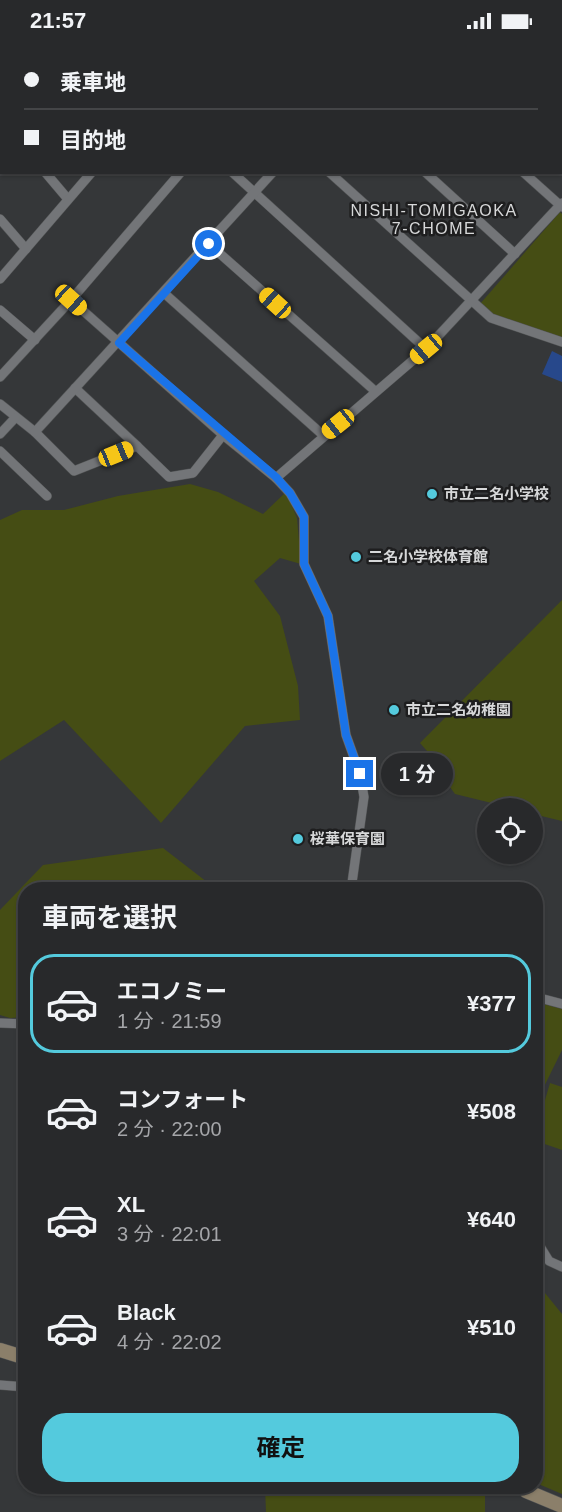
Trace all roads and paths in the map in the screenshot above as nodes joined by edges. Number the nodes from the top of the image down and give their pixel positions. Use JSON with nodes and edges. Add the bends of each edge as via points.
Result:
{"nodes":[{"id":1,"x":47,"y":174,"type":"edge"},
{"id":2,"x":90,"y":174,"type":"edge"},
{"id":3,"x":179,"y":174,"type":"edge"},
{"id":4,"x":234,"y":174,"type":"edge"},
{"id":5,"x":271,"y":174,"type":"edge"},
{"id":6,"x":331,"y":174,"type":"edge"},
{"id":7,"x":427,"y":174,"type":"edge"},
{"id":8,"x":525,"y":174,"type":"edge"},
{"id":9,"x":254,"y":194,"type":"junction"},
{"id":10,"x":67,"y":198,"type":"junction"},
{"id":11,"x":561,"y":205,"type":"edge"},
{"id":12,"x":0,"y":219,"type":"edge"},
{"id":13,"x":209,"y":244,"type":"junction"},
{"id":14,"x":26,"y":249,"type":"junction"},
{"id":15,"x":515,"y":254,"type":"junction"},
{"id":16,"x":0,"y":279,"type":"edge"},
{"id":17,"x":165,"y":293,"type":"junction"},
{"id":18,"x":71,"y":300,"type":"junction"},
{"id":19,"x":470,"y":302,"type":"junction"},
{"id":20,"x":0,"y":310,"type":"edge"},
{"id":21,"x":34,"y":340,"type":"junction"},
{"id":22,"x":562,"y":342,"type":"edge"},
{"id":23,"x":119,"y":343,"type":"junction"},
{"id":24,"x":426,"y":349,"type":"junction"},
{"id":25,"x":0,"y":377,"type":"edge"},
{"id":26,"x":75,"y":388,"type":"junction"},
{"id":27,"x":375,"y":391,"type":"junction"},
{"id":28,"x":0,"y":404,"type":"edge"},
{"id":29,"x":15,"y":418,"type":"junction"},
{"id":30,"x":35,"y":432,"type":"junction"},
{"id":31,"x":0,"y":434,"type":"edge"},
{"id":32,"x":223,"y":435,"type":"junction"},
{"id":33,"x":324,"y":436,"type":"junction"},
{"id":34,"x":137,"y":446,"type":"junction"},
{"id":35,"x":0,"y":451,"type":"edge"},
{"id":36,"x":276,"y":477,"type":"junction"},
{"id":37,"x":47,"y":496,"type":"dead end"},
{"id":38,"x":352,"y":882,"type":"edge"},
{"id":39,"x":543,"y":999,"type":"edge"},
{"id":40,"x":562,"y":1004,"type":"edge"},
{"id":41,"x":0,"y":1023,"type":"edge"},
{"id":42,"x":18,"y":1024,"type":"edge"},
{"id":43,"x":543,"y":1251,"type":"edge"},
{"id":44,"x":562,"y":1268,"type":"edge"},
{"id":45,"x":0,"y":1350,"type":"edge"},
{"id":46,"x":18,"y":1356,"type":"edge"},
{"id":47,"x":0,"y":1385,"type":"edge"},
{"id":48,"x":18,"y":1386,"type":"edge"},
{"id":49,"x":533,"y":1494,"type":"edge"},
{"id":50,"x":562,"y":1506,"type":"edge"}],
"edges":[{"from":1,"to":10,"type":"street"},
{"from":2,"to":10,"type":"street"},
{"from":3,"to":18,"type":"street"},
{"from":4,"to":9,"type":"street"},
{"from":5,"to":9,"type":"street"},
{"from":6,"to":19,"type":"street"},
{"from":7,"to":15,"type":"street"},
{"from":8,"to":11,"type":"street"},
{"from":9,"to":13,"type":"street"},
{"from":9,"to":24,"type":"street"},
{"from":10,"to":14,"type":"street"},
{"from":11,"to":15,"type":"street"},
{"from":12,"to":14,"type":"street"},
{"from":13,"to":17,"type":"street"},
{"from":13,"to":27,"type":"street"},
{"from":14,"to":16,"type":"street"},
{"from":15,"to":19,"type":"street"},
{"from":17,"to":23,"type":"street"},
{"from":17,"to":33,"type":"street"},
{"from":18,"to":21,"type":"street"},
{"from":18,"to":23,"type":"street"},
{"from":19,"to":22,"type":"street","via":[[491,318]]},
{"from":19,"to":24,"type":"street"},
{"from":20,"to":21,"type":"street"},
{"from":21,"to":25,"type":"street"},
{"from":23,"to":26,"type":"street"},
{"from":23,"to":32,"type":"street"},
{"from":24,"to":27,"type":"street"},
{"from":26,"to":30,"type":"street"},
{"from":26,"to":34,"type":"street"},
{"from":27,"to":33,"type":"street"},
{"from":28,"to":29,"type":"street"},
{"from":29,"to":30,"type":"street"},
{"from":29,"to":31,"type":"street"},
{"from":30,"to":34,"type":"street","via":[[74,471]]},
{"from":32,"to":34,"type":"street","via":[[193,473],[169,477]]},
{"from":32,"to":36,"type":"street"},
{"from":33,"to":36,"type":"street"},
{"from":35,"to":37,"type":"street"},
{"from":36,"to":38,"type":"street","via":[[304,517],[304,564],[328,616],[346,735],[360,774],[364,797]]},
{"from":39,"to":40,"type":"street"},
{"from":41,"to":42,"type":"street"},
{"from":43,"to":44,"type":"street","via":[[549,1261]]},
{"from":45,"to":46,"type":"street"},
{"from":47,"to":48,"type":"street"},
{"from":49,"to":50,"type":"street"}]}
